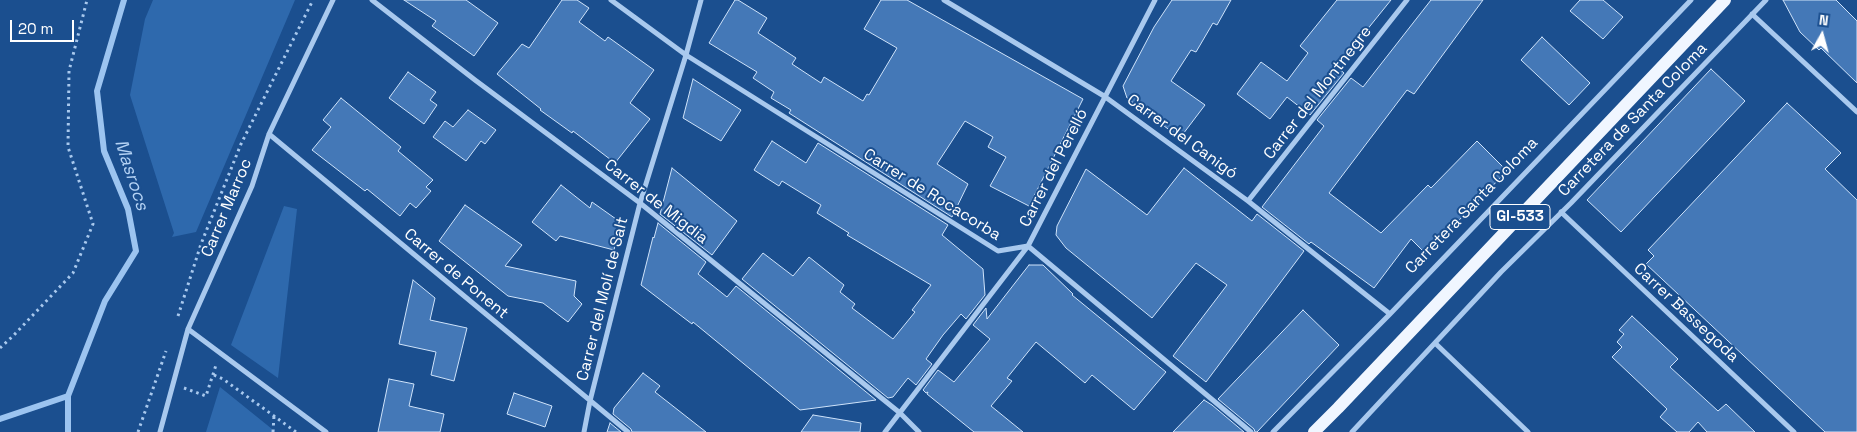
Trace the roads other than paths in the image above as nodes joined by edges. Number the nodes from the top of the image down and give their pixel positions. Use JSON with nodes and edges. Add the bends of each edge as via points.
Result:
{"nodes":[{"id":1,"x":333,"y":0,"type":"edge"},
{"id":2,"x":372,"y":0,"type":"edge"},
{"id":3,"x":611,"y":0,"type":"edge"},
{"id":4,"x":701,"y":0,"type":"edge"},
{"id":5,"x":944,"y":0,"type":"edge"},
{"id":6,"x":1155,"y":0,"type":"edge"},
{"id":7,"x":1407,"y":0,"type":"edge"},
{"id":8,"x":1692,"y":0,"type":"edge"},
{"id":9,"x":1725,"y":0,"type":"edge"},
{"id":10,"x":1766,"y":0,"type":"edge"},
{"id":11,"x":1752,"y":14,"type":"junction"},
{"id":12,"x":686,"y":55,"type":"junction"},
{"id":13,"x":1104,"y":96,"type":"junction"},
{"id":14,"x":1857,"y":112,"type":"edge"},
{"id":15,"x":269,"y":134,"type":"junction"},
{"id":16,"x":1248,"y":201,"type":"junction"},
{"id":17,"x":640,"y":203,"type":"junction"},
{"id":18,"x":1561,"y":212,"type":"junction"},
{"id":19,"x":1028,"y":246,"type":"junction"},
{"id":20,"x":1390,"y":314,"type":"junction"},
{"id":21,"x":188,"y":329,"type":"junction"},
{"id":22,"x":1434,"y":343,"type":"junction"},
{"id":23,"x":590,"y":401,"type":"junction"},
{"id":24,"x":900,"y":413,"type":"junction"},
{"id":25,"x":160,"y":432,"type":"edge"},
{"id":26,"x":326,"y":432,"type":"edge"},
{"id":27,"x":584,"y":432,"type":"edge"},
{"id":28,"x":628,"y":432,"type":"edge"},
{"id":29,"x":885,"y":432,"type":"edge"},
{"id":30,"x":919,"y":432,"type":"edge"},
{"id":31,"x":1251,"y":432,"type":"edge"},
{"id":32,"x":1274,"y":432,"type":"edge"},
{"id":33,"x":1314,"y":432,"type":"edge"},
{"id":34,"x":1352,"y":432,"type":"edge"},
{"id":35,"x":1528,"y":432,"type":"edge"},
{"id":36,"x":1794,"y":432,"type":"edge"}],
"edges":[{"from":1,"to":15,"type":"street","name":"Carrer Marroc"},
{"from":2,"to":17,"type":"street","name":"Carrer de Migdia"},
{"from":3,"to":12,"type":"street","name":"Carrer de Rocacorba"},
{"from":4,"to":12,"type":"street","name":"Carrer del Molí de Salt"},
{"from":5,"to":13,"type":"street","name":"Carrer del Canigó"},
{"from":6,"to":13,"type":"street","name":"Carrer del Perelló"},
{"from":7,"to":16,"type":"street","name":"Carrer del Montnegre"},
{"from":8,"to":20,"type":"street","name":"Carretera Santa Coloma"},
{"from":9,"to":33,"type":"main road","number":"GI-533"},
{"from":10,"to":11,"type":"street","name":"Carretera de Santa Coloma"},
{"from":11,"to":14,"type":"street"},
{"from":11,"to":18,"type":"street","name":"Carretera de Santa Coloma"},
{"from":12,"to":17,"type":"street","name":"Carrer del Molí de Salt"},
{"from":12,"to":19,"type":"street","name":"Carrer de Rocacorba","via":[[998,251]]},
{"from":13,"to":16,"type":"street","name":"Carrer del Canigó"},
{"from":13,"to":19,"type":"street","name":"Carrer del Perelló"},
{"from":15,"to":21,"type":"street","name":"Carrer Marroc","via":[[252,186]]},
{"from":15,"to":23,"type":"street","name":"Carrer de Ponent"},
{"from":16,"to":20,"type":"street","name":"Carrer del Canigó"},
{"from":17,"to":23,"type":"street","name":"Carrer del Molí de Salt"},
{"from":17,"to":24,"type":"street","name":"Carrer de Migdia"},
{"from":18,"to":22,"type":"street","name":"Carretera de Santa Coloma"},
{"from":18,"to":36,"type":"street","name":"Carrer Bassegoda"},
{"from":19,"to":24,"type":"street","name":"Carrer del Perelló"},
{"from":19,"to":31,"type":"street"},
{"from":20,"to":32,"type":"street","name":"Carretera Santa Coloma"},
{"from":21,"to":25,"type":"street","name":"Carrer Marroc"},
{"from":21,"to":26,"type":"street"},
{"from":22,"to":34,"type":"street","name":"Carretera de Santa Coloma"},
{"from":22,"to":35,"type":"street"},
{"from":23,"to":27,"type":"street","name":"Carrer del Molí de Salt"},
{"from":23,"to":28,"type":"street","name":"Carrer de Ponent"},
{"from":24,"to":29,"type":"street","name":"Carrer del Perelló"},
{"from":24,"to":30,"type":"street","name":"Carrer de Migdia"}]}
